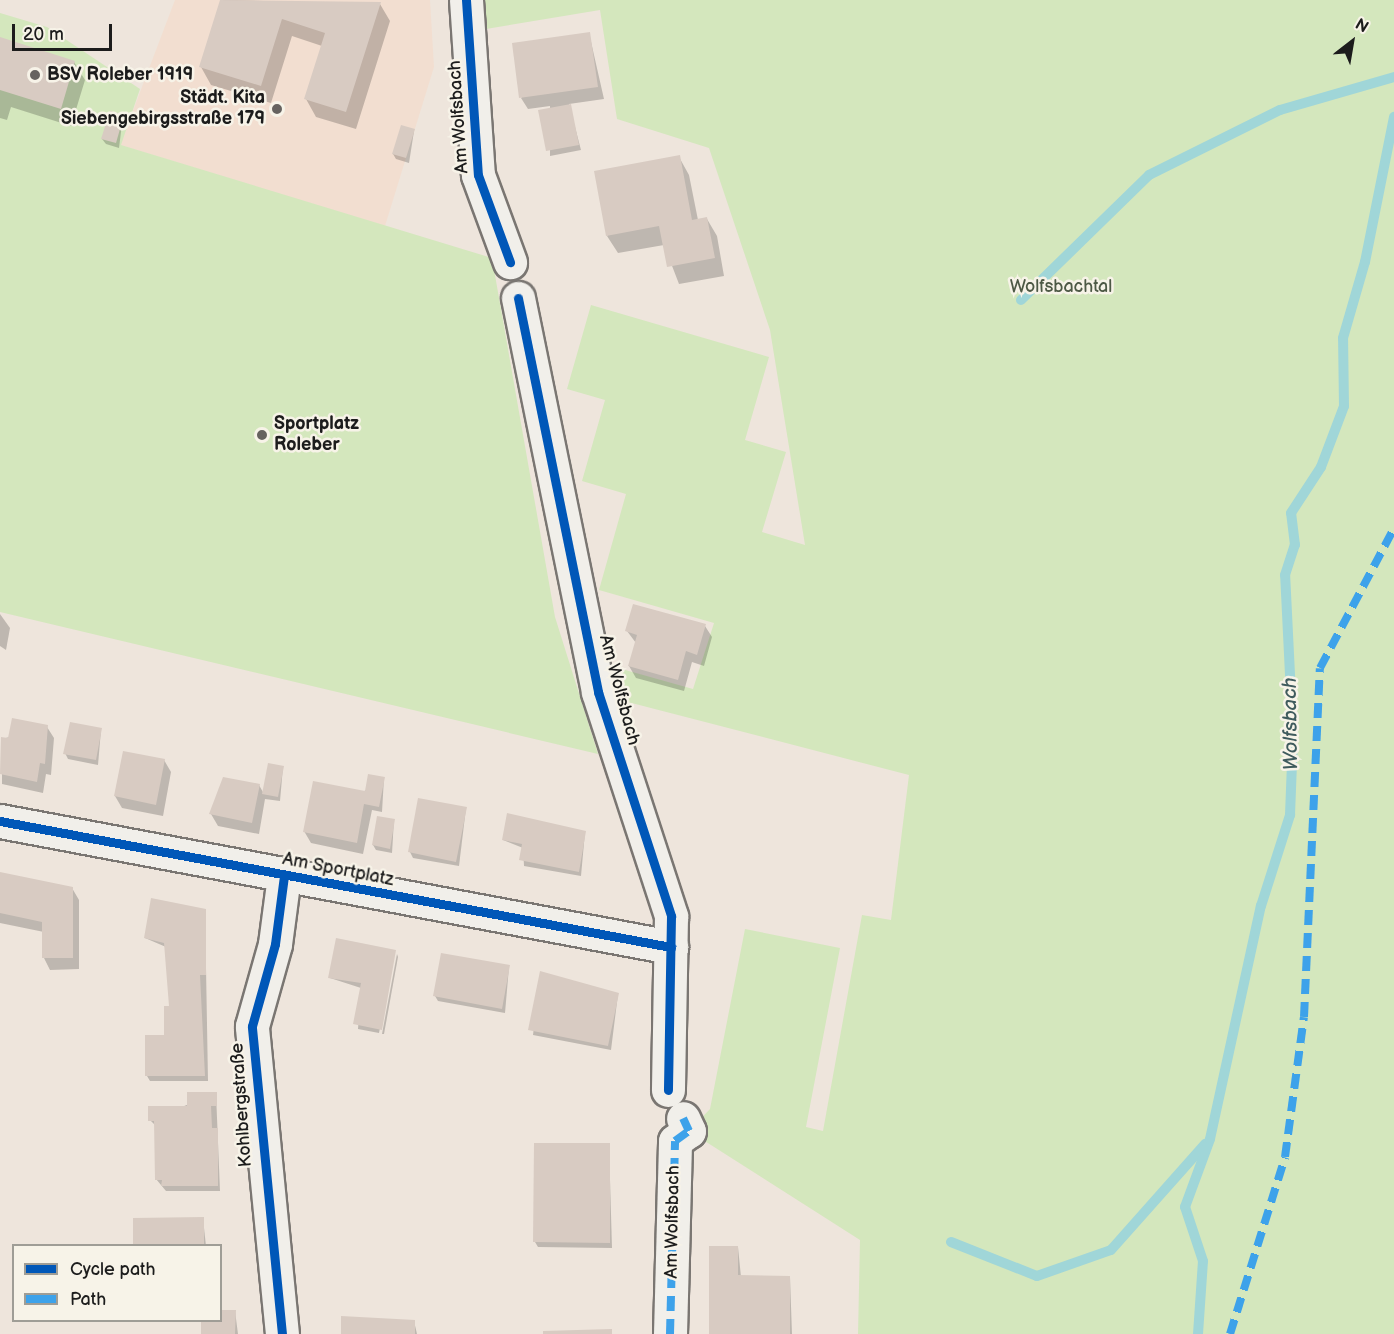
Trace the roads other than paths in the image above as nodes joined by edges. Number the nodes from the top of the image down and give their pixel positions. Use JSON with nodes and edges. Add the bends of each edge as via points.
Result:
{"nodes":[{"id":1,"x":466,"y":0,"type":"edge"},
{"id":2,"x":510,"y":262,"type":"dead end"},
{"id":3,"x":518,"y":298,"type":"dead end"},
{"id":4,"x":0,"y":821,"type":"edge"},
{"id":5,"x":284,"y":876,"type":"junction"},
{"id":6,"x":671,"y":947,"type":"junction"},
{"id":7,"x":668,"y":1090,"type":"dead end"},
{"id":8,"x":682,"y":1119,"type":"dead end"},
{"id":9,"x":282,"y":1334,"type":"edge"},
{"id":10,"x":670,"y":1334,"type":"edge"}],
"edges":[{"from":1,"to":2,"type":"street","name":"Am Wolfsbach","via":[[478,175]]},
{"from":3,"to":6,"type":"street","name":"Am Wolfsbach","via":[[598,692],[671,916]]},
{"from":4,"to":5,"type":"street","name":"Am Sportplatz"},
{"from":5,"to":6,"type":"street","name":"Am Sportplatz"},
{"from":5,"to":9,"type":"street","name":"Kohlbergstraße","via":[[274,944],[252,1026]]},
{"from":6,"to":7,"type":"street","name":"Am Wolfsbach"},
{"from":8,"to":10,"type":"street","name":"Am Wolfsbach","via":[[689,1131],[675,1141]]}]}
